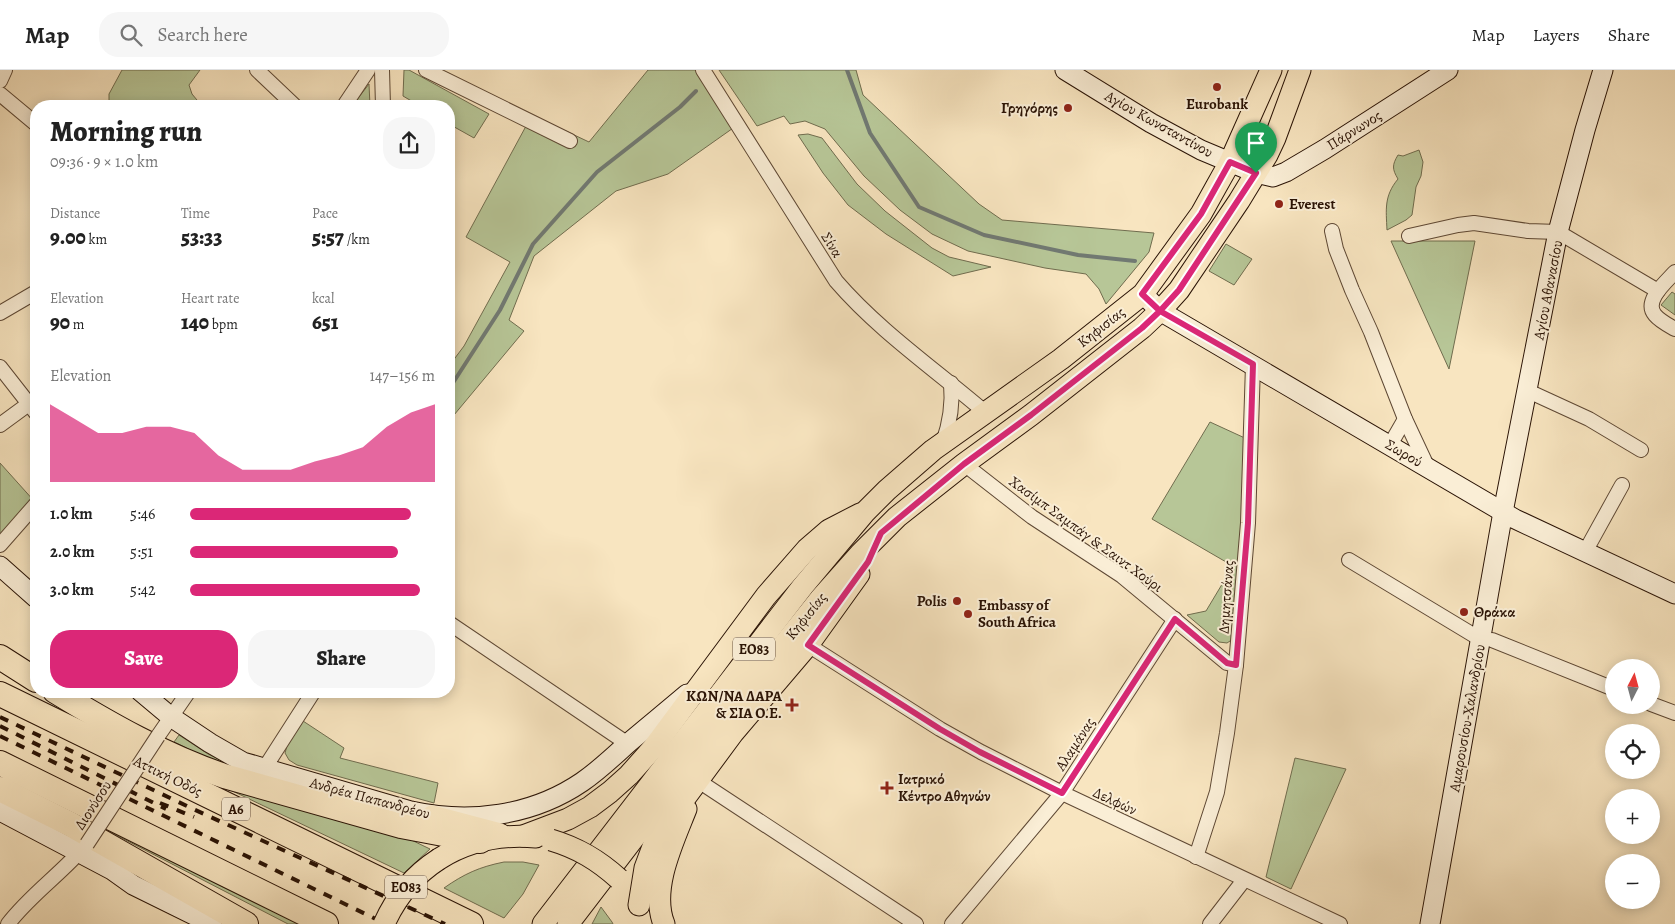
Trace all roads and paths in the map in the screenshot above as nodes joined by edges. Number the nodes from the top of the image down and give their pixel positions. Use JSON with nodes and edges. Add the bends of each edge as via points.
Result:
{"nodes":[{"id":1,"x":5,"y":70,"type":"edge"},
{"id":2,"x":257,"y":70,"type":"edge"},
{"id":3,"x":368,"y":70,"type":"edge"},
{"id":4,"x":382,"y":70,"type":"edge"},
{"id":5,"x":426,"y":70,"type":"edge"},
{"id":6,"x":703,"y":70,"type":"edge"},
{"id":7,"x":1065,"y":70,"type":"edge"},
{"id":8,"x":1271,"y":70,"type":"edge"},
{"id":9,"x":1300,"y":70,"type":"edge"},
{"id":10,"x":1448,"y":70,"type":"edge"},
{"id":11,"x":1604,"y":70,"type":"edge"},
{"id":12,"x":0,"y":81,"type":"edge"},
{"id":13,"x":0,"y":94,"type":"edge"},
{"id":14,"x":289,"y":100,"type":"edge"},
{"id":15,"x":348,"y":100,"type":"edge"},
{"id":16,"x":383,"y":100,"type":"edge"},
{"id":17,"x":30,"y":119,"type":"edge"},
{"id":18,"x":570,"y":142,"type":"dead end"},
{"id":19,"x":1230,"y":162,"type":"junction"},
{"id":20,"x":1256,"y":173,"type":"junction"},
{"id":21,"x":1332,"y":230,"type":"dead end"},
{"id":22,"x":1558,"y":232,"type":"junction"},
{"id":23,"x":1409,"y":236,"type":"dead end"},
{"id":24,"x":1675,"y":272,"type":"edge"},
{"id":25,"x":1658,"y":291,"type":"junction"},
{"id":26,"x":1142,"y":294,"type":"junction"},
{"id":27,"x":30,"y":296,"type":"edge"},
{"id":28,"x":1160,"y":311,"type":"junction"},
{"id":29,"x":0,"y":314,"type":"edge"},
{"id":30,"x":1675,"y":329,"type":"edge"},
{"id":31,"x":1253,"y":364,"type":"junction"},
{"id":32,"x":0,"y":367,"type":"edge"},
{"id":33,"x":951,"y":383,"type":"junction"},
{"id":34,"x":1528,"y":391,"type":"junction"},
{"id":35,"x":30,"y":404,"type":"edge"},
{"id":36,"x":30,"y":410,"type":"edge"},
{"id":37,"x":986,"y":413,"type":"junction"},
{"id":38,"x":1405,"y":419,"type":"junction"},
{"id":39,"x":0,"y":425,"type":"edge"},
{"id":40,"x":943,"y":443,"type":"junction"},
{"id":41,"x":1390,"y":445,"type":"junction"},
{"id":42,"x":1641,"y":450,"type":"dead end"},
{"id":43,"x":964,"y":464,"type":"junction"},
{"id":44,"x":1427,"y":466,"type":"junction"},
{"id":45,"x":1622,"y":485,"type":"dead end"},
{"id":46,"x":30,"y":511,"type":"edge"},
{"id":47,"x":865,"y":512,"type":"junction"},
{"id":48,"x":1505,"y":513,"type":"junction"},
{"id":49,"x":881,"y":533,"type":"junction"},
{"id":50,"x":0,"y":545,"type":"edge"},
{"id":51,"x":1585,"y":552,"type":"junction"},
{"id":52,"x":1349,"y":560,"type":"dead end"},
{"id":53,"x":3,"y":574,"type":"edge"},
{"id":54,"x":30,"y":594,"type":"edge"},
{"id":55,"x":1675,"y":594,"type":"edge"},
{"id":56,"x":1175,"y":619,"type":"junction"},
{"id":57,"x":455,"y":627,"type":"edge"},
{"id":58,"x":1486,"y":639,"type":"junction"},
{"id":59,"x":808,"y":645,"type":"junction"},
{"id":60,"x":0,"y":657,"type":"edge"},
{"id":61,"x":1236,"y":665,"type":"junction"},
{"id":62,"x":30,"y":676,"type":"edge"},
{"id":63,"x":702,"y":682,"type":"junction"},
{"id":64,"x":1605,"y":685,"type":"edge"},
{"id":65,"x":0,"y":694,"type":"edge"},
{"id":66,"x":66,"y":698,"type":"edge"},
{"id":67,"x":149,"y":698,"type":"edge"},
{"id":68,"x":184,"y":698,"type":"edge"},
{"id":69,"x":310,"y":698,"type":"edge"},
{"id":70,"x":1660,"y":707,"type":"edge"},
{"id":71,"x":1675,"y":713,"type":"edge"},
{"id":72,"x":171,"y":716,"type":"junction"},
{"id":73,"x":628,"y":744,"type":"junction"},
{"id":74,"x":0,"y":764,"type":"edge"},
{"id":75,"x":264,"y":769,"type":"junction"},
{"id":76,"x":697,"y":780,"type":"junction"},
{"id":77,"x":0,"y":789,"type":"edge"},
{"id":78,"x":1062,"y":793,"type":"junction"},
{"id":79,"x":0,"y":811,"type":"edge"},
{"id":80,"x":432,"y":816,"type":"junction"},
{"id":81,"x":523,"y":836,"type":"junction"},
{"id":82,"x":480,"y":841,"type":"junction"},
{"id":83,"x":83,"y":848,"type":"junction"},
{"id":84,"x":1196,"y":857,"type":"junction"},
{"id":85,"x":1244,"y":880,"type":"junction"},
{"id":86,"x":636,"y":901,"type":"junction"},
{"id":87,"x":0,"y":920,"type":"edge"},
{"id":88,"x":559,"y":920,"type":"edge"},
{"id":89,"x":1334,"y":923,"type":"edge"},
{"id":90,"x":7,"y":924,"type":"edge"},
{"id":91,"x":212,"y":924,"type":"edge"},
{"id":92,"x":246,"y":924,"type":"edge"},
{"id":93,"x":326,"y":924,"type":"edge"},
{"id":94,"x":384,"y":924,"type":"edge"},
{"id":95,"x":471,"y":924,"type":"edge"},
{"id":96,"x":649,"y":924,"type":"edge"},
{"id":97,"x":664,"y":924,"type":"edge"},
{"id":98,"x":916,"y":924,"type":"edge"},
{"id":99,"x":952,"y":924,"type":"edge"},
{"id":100,"x":1210,"y":924,"type":"edge"},
{"id":101,"x":1430,"y":924,"type":"edge"},
{"id":102,"x":1441,"y":924,"type":"edge"}],
"edges":[{"from":1,"to":12,"type":"street"},
{"from":2,"to":14,"type":"street"},
{"from":3,"to":15,"type":"street"},
{"from":4,"to":16,"type":"street"},
{"from":5,"to":18,"type":"street"},
{"from":6,"to":33,"type":"street","name":"Σίνα","via":[[836,281],[855,302]]},
{"from":7,"to":19,"type":"street","name":"Αγίου Κωνσταντίνου","via":[[1151,123]]},
{"from":8,"to":19,"type":"main road","name":"Κηφισίας","number":"ΕΟ83"},
{"from":9,"to":20,"type":"main road","name":"Κηφισίας","number":"ΕΟ83","via":[[1275,138]]},
{"from":10,"to":20,"type":"street","name":"Πάρνωνος","via":[[1281,174],[1272,177]]},
{"from":11,"to":22,"type":"street","name":"Αγίου Αθανασίου"},
{"from":13,"to":17,"type":"street"},
{"from":19,"to":20,"type":"street","name":"Αγίου Κωνσταντίνου"},
{"from":19,"to":26,"type":"main road","name":"Κηφισίας","number":"ΕΟ83","via":[[1201,214]]},
{"from":20,"to":28,"type":"main road","name":"Κηφισίας","number":"ΕΟ83","via":[[1179,290]]},
{"from":21,"to":38,"type":"street","via":[[1336,249]]},
{"from":22,"to":23,"type":"street","via":[[1474,223]]},
{"from":22,"to":25,"type":"street"},
{"from":22,"to":34,"type":"street","name":"Αγίου Αθανασίου"},
{"from":24,"to":25,"type":"street"},
{"from":25,"to":30,"type":"street","via":[[1652,301],[1653,311]]},
{"from":26,"to":28,"type":"street","name":"Σωρού"},
{"from":26,"to":37,"type":"main road","name":"Κηφισίας","number":"ΕΟ83","via":[[1061,359]]},
{"from":27,"to":29,"type":"street"},
{"from":28,"to":31,"type":"street","name":"Σωρού"},
{"from":28,"to":43,"type":"main road","name":"Κηφισίας","number":"ΕΟ83","via":[[1031,415]]},
{"from":31,"to":41,"type":"street","name":"Σωρού"},
{"from":31,"to":61,"type":"street","name":"Δημητσάνας","via":[[1248,514]]},
{"from":32,"to":35,"type":"street"},
{"from":33,"to":37,"type":"street","name":"Σίνα"},
{"from":33,"to":40,"type":"street","via":[[951,414]]},
{"from":34,"to":42,"type":"street","via":[[1589,419]]},
{"from":34,"to":48,"type":"street","name":"Αγίου Αθανασίου"},
{"from":36,"to":39,"type":"street"},
{"from":37,"to":40,"type":"main road","name":"Κηφισίας","number":"ΕΟ83"},
{"from":38,"to":41,"type":"street"},
{"from":38,"to":44,"type":"street"},
{"from":40,"to":47,"type":"main road","name":"Κηφισίας","number":"ΕΟ83"},
{"from":41,"to":44,"type":"street","name":"Σωρού"},
{"from":43,"to":49,"type":"main road","name":"Κηφισίας","number":"ΕΟ83"},
{"from":43,"to":56,"type":"street","name":"Χασίμπ Σαμπάγ & Σαιντ Χούρι","via":[[1032,517],[1122,576]]},
{"from":44,"to":48,"type":"street","name":"Σωρού"},
{"from":45,"to":51,"type":"street"},
{"from":46,"to":50,"type":"street"},
{"from":47,"to":63,"type":"main road","via":[[829,530],[806,549],[766,596]]},
{"from":47,"to":88,"type":"main road","name":"Κηφισίας","number":"ΕΟ83","via":[[803,586],[634,804]]},
{"from":48,"to":51,"type":"street","name":"Σωρού"},
{"from":48,"to":58,"type":"street","name":"Αμαρουσίου-Χαλανδρίου"},
{"from":49,"to":59,"type":"main road","via":[[868,562]]},
{"from":49,"to":88,"type":"main road","name":"Κηφισίας","number":"ΕΟ83","via":[[820,599]]},
{"from":51,"to":55,"type":"street","name":"Σωρού"},
{"from":52,"to":58,"type":"street"},
{"from":53,"to":54,"type":"street"},
{"from":56,"to":61,"type":"street","name":"Χασίμπ Σαμπάγ & Σαιντ Χούρι","via":[[1227,663]]},
{"from":56,"to":78,"type":"street","name":"Αλαμάνας"},
{"from":57,"to":73,"type":"street"},
{"from":58,"to":64,"type":"street"},
{"from":58,"to":101,"type":"street","name":"Αμαρουσίου-Χαλανδρίου"},
{"from":58,"to":102,"type":"street","name":"Αμαρουσίου-Χαλανδρίου"},
{"from":59,"to":76,"type":"main road"},
{"from":59,"to":78,"type":"street","name":"Δελφών","via":[[940,729]]},
{"from":60,"to":62,"type":"highway"},
{"from":61,"to":84,"type":"street","name":"Δημητσάνας","via":[[1217,792]]},
{"from":63,"to":73,"type":"street","name":"Ανδρέα Παπανδρέου"},
{"from":63,"to":81,"type":"main road","via":[[629,776],[590,807]]},
{"from":65,"to":95,"type":"highway","name":"Αττική Οδός","number":"Α6"},
{"from":66,"to":82,"type":"highway","via":[[102,720],[196,766],[224,776],[392,824]]},
{"from":67,"to":72,"type":"street","name":"Ανδρέα Παπανδρέου"},
{"from":68,"to":72,"type":"street","name":"Διονύσου"},
{"from":69,"to":75,"type":"street"},
{"from":70,"to":71,"type":"street"},
{"from":72,"to":75,"type":"street","name":"Ανδρέα Παπανδρέου","via":[[233,757]]},
{"from":72,"to":83,"type":"street","name":"Διονύσου","bridge":true},
{"from":73,"to":80,"type":"street","name":"Ανδρέα Παπανδρέου","via":[[581,783],[538,804],[492,816]]},
{"from":74,"to":93,"type":"highway"},
{"from":75,"to":80,"type":"street","name":"Ανδρέα Παπανδρέου"},
{"from":76,"to":86,"type":"main road","via":[[654,844]]},
{"from":76,"to":97,"type":"main road","via":[[663,877],[660,901]]},
{"from":76,"to":98,"type":"street"},
{"from":77,"to":92,"type":"highway","via":[[70,824]]},
{"from":78,"to":84,"type":"street","name":"Δελφών"},
{"from":78,"to":99,"type":"street","name":"Αλαμάνας"},
{"from":79,"to":83,"type":"street"},
{"from":80,"to":81,"type":"main road"},
{"from":81,"to":82,"type":"main road","number":"ΕΟ83"},
{"from":81,"to":86,"type":"main road","number":"ΕΟ83","bridge":true,"via":[[568,845],[595,859],[619,879]]},
{"from":82,"to":94,"type":"main road","number":"ΕΟ83","bridge":true,"via":[[446,854],[412,880],[395,901]]},
{"from":83,"to":90,"type":"street","name":"Διονύσου","via":[[27,900]]},
{"from":83,"to":91,"type":"street","via":[[133,885]]},
{"from":84,"to":85,"type":"street","name":"Δελφών"},
{"from":85,"to":89,"type":"street","name":"Δελφών"},
{"from":85,"to":100,"type":"street"},
{"from":86,"to":96,"type":"main road","number":"ΕΟ83"},
{"from":87,"to":90,"type":"street"}]}
